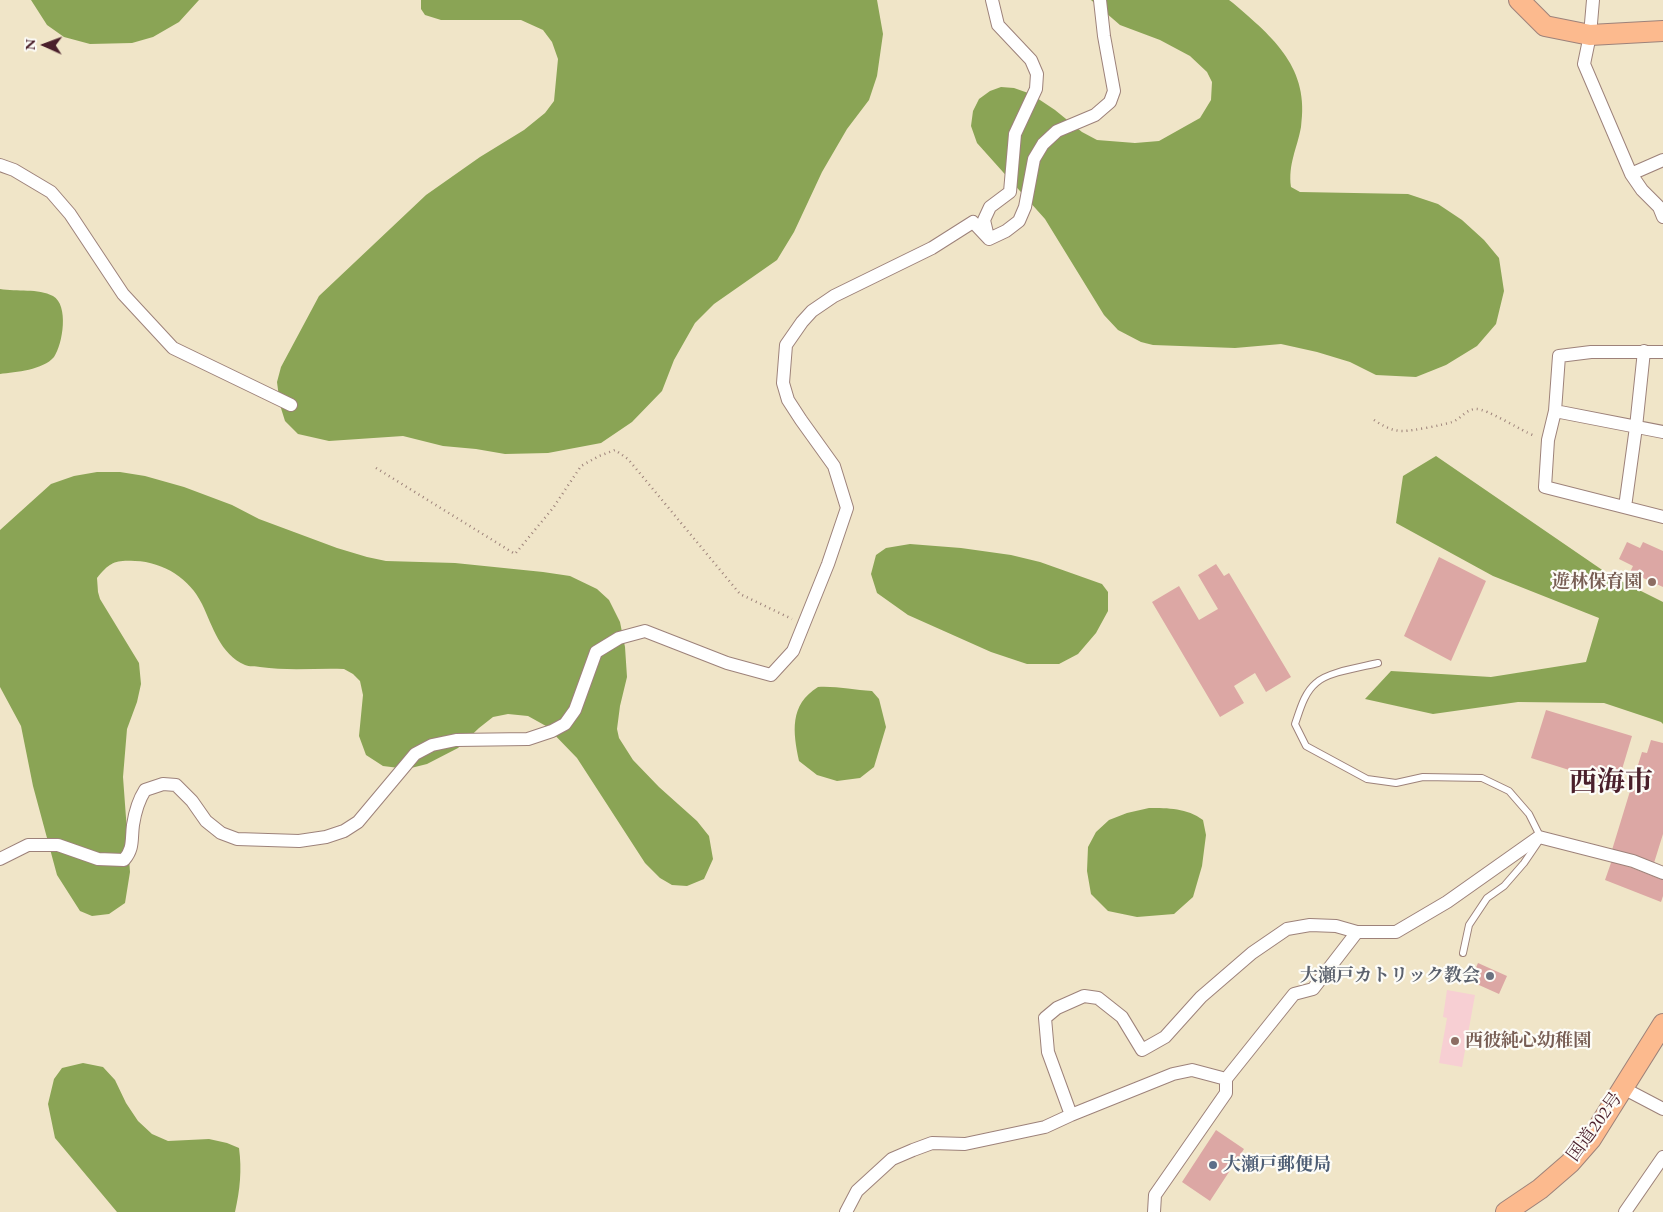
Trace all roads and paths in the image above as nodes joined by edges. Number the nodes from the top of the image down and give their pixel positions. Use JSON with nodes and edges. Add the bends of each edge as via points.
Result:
{"nodes":[{"id":1,"x":992,"y":0,"type":"edge"},
{"id":2,"x":1100,"y":0,"type":"edge"},
{"id":3,"x":1519,"y":0,"type":"edge"},
{"id":4,"x":1593,"y":0,"type":"edge"},
{"id":5,"x":1663,"y":31,"type":"edge"},
{"id":6,"x":1590,"y":35,"type":"junction"},
{"id":7,"x":1663,"y":160,"type":"edge"},
{"id":8,"x":0,"y":165,"type":"edge"},
{"id":9,"x":1632,"y":174,"type":"junction"},
{"id":10,"x":1663,"y":217,"type":"edge"},
{"id":11,"x":989,"y":239,"type":"junction"},
{"id":12,"x":1644,"y":351,"type":"junction"},
{"id":13,"x":1663,"y":352,"type":"edge"},
{"id":14,"x":290,"y":405,"type":"dead end"},
{"id":15,"x":1555,"y":411,"type":"junction"},
{"id":16,"x":1374,"y":420,"type":"dead end"},
{"id":17,"x":1636,"y":427,"type":"junction"},
{"id":18,"x":1663,"y":432,"type":"edge"},
{"id":19,"x":1548,"y":440,"type":"junction"},
{"id":20,"x":376,"y":468,"type":"dead end"},
{"id":21,"x":1625,"y":507,"type":"junction"},
{"id":22,"x":1663,"y":517,"type":"edge"},
{"id":23,"x":804,"y":625,"type":"junction"},
{"id":24,"x":1378,"y":663,"type":"dead end"},
{"id":25,"x":1541,"y":838,"type":"junction"},
{"id":26,"x":0,"y":858,"type":"edge"},
{"id":27,"x":1663,"y":873,"type":"edge"},
{"id":28,"x":1358,"y":932,"type":"junction"},
{"id":29,"x":1463,"y":953,"type":"dead end"},
{"id":30,"x":1663,"y":1024,"type":"edge"},
{"id":31,"x":1226,"y":1079,"type":"junction"},
{"id":32,"x":1623,"y":1088,"type":"junction"},
{"id":33,"x":1663,"y":1109,"type":"edge"},
{"id":34,"x":1071,"y":1115,"type":"junction"},
{"id":35,"x":1663,"y":1158,"type":"edge"},
{"id":36,"x":846,"y":1212,"type":"edge"},
{"id":37,"x":1154,"y":1212,"type":"edge"},
{"id":38,"x":1506,"y":1212,"type":"edge"},
{"id":39,"x":1625,"y":1212,"type":"edge"}],
"edges":[{"from":1,"to":11,"type":"street","via":[[998,25],[1031,60],[1037,74],[1036,89],[1015,134],[1010,192],[990,207],[984,220]]},
{"from":2,"to":11,"type":"street","via":[[1114,91],[1110,102],[1095,115],[1057,131],[1043,144],[1034,158],[1025,207],[1019,221]]},
{"from":3,"to":6,"type":"main road","via":[[1545,26]]},
{"from":4,"to":6,"type":"street"},
{"from":5,"to":6,"type":"main road"},
{"from":6,"to":9,"type":"street","via":[[1584,64]]},
{"from":7,"to":9,"type":"street"},
{"from":8,"to":14,"type":"street","via":[[51,192],[70,214],[123,294],[173,348]]},
{"from":9,"to":10,"type":"street","via":[[1659,207]]},
{"from":11,"to":23,"type":"street","via":[[973,222],[932,248],[834,296],[812,311],[786,345],[783,383],[788,400],[834,466],[847,508]]},
{"from":12,"to":13,"type":"street"},
{"from":12,"to":15,"type":"street","via":[[1559,356]]},
{"from":12,"to":17,"type":"street"},
{"from":15,"to":17,"type":"street"},
{"from":15,"to":19,"type":"street"},
{"from":16,"to":19,"type":"path","via":[[1402,431],[1454,421],[1465,412],[1477,409]]},
{"from":17,"to":18,"type":"street"},
{"from":17,"to":21,"type":"street"},
{"from":19,"to":21,"type":"street","via":[[1545,488]]},
{"from":20,"to":23,"type":"path","via":[[515,554],[553,508],[581,466],[615,450],[628,459],[740,594]]},
{"from":21,"to":22,"type":"street"},
{"from":23,"to":26,"type":"street","via":[[794,651],[771,675],[727,663],[645,631],[619,638],[596,652],[575,710],[565,724],[552,732],[528,739],[456,740],[432,745],[415,754],[358,822],[326,837],[298,841],[237,839],[221,833],[206,821],[176,785],[163,784],[145,790],[138,802],[131,852],[124,860],[98,859],[58,845],[28,846]]},
{"from":24,"to":25,"type":"lane","via":[[1338,672],[1316,682],[1302,702],[1296,724],[1306,746],[1367,779],[1396,783],[1423,777],[1482,778],[1509,791],[1529,814]]},
{"from":25,"to":27,"type":"street","via":[[1633,861]]},
{"from":25,"to":28,"type":"street","via":[[1447,902],[1396,932]]},
{"from":25,"to":29,"type":"lane","via":[[1504,886],[1487,898],[1469,925]]},
{"from":28,"to":31,"type":"street","via":[[1313,989],[1294,994]]},
{"from":28,"to":34,"type":"street","via":[[1336,926],[1310,925],[1287,929],[1252,953],[1201,997],[1166,1037],[1142,1050],[1122,1017],[1098,998],[1084,996],[1056,1008],[1045,1018],[1048,1052]]},
{"from":30,"to":32,"type":"main road","name":"国道202号"},
{"from":31,"to":34,"type":"street","via":[[1192,1070],[1173,1074]]},
{"from":31,"to":37,"type":"street","via":[[1226,1093],[1155,1195]]},
{"from":32,"to":33,"type":"street"},
{"from":32,"to":38,"type":"main road","name":"国道202号","via":[[1591,1139],[1570,1163]]},
{"from":34,"to":36,"type":"street","via":[[1045,1127],[965,1144],[932,1143],[892,1159],[857,1191]]},
{"from":35,"to":39,"type":"street"}]}
